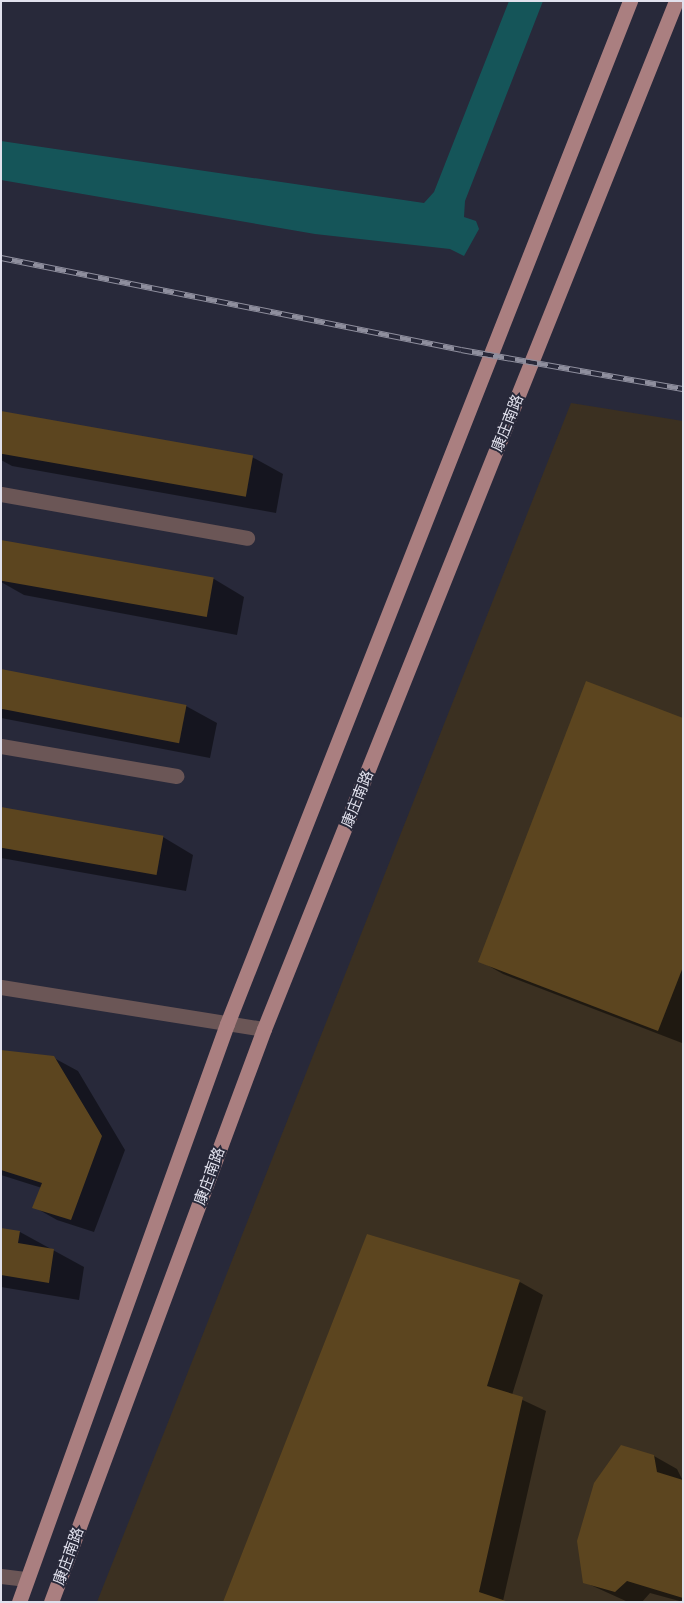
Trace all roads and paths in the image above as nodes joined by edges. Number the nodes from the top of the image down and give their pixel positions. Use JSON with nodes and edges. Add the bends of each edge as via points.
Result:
{"nodes":[{"id":1,"x":630,"y":1,"type":"edge"},
{"id":2,"x":676,"y":1,"type":"edge"},
{"id":3,"x":1,"y":494,"type":"edge"},
{"id":4,"x":246,"y":538,"type":"dead end"},
{"id":5,"x":1,"y":746,"type":"edge"},
{"id":6,"x":176,"y":776,"type":"dead end"},
{"id":7,"x":1,"y":987,"type":"edge"},
{"id":8,"x":227,"y":1024,"type":"junction"},
{"id":9,"x":264,"y":1029,"type":"junction"},
{"id":10,"x":1,"y":1576,"type":"edge"},
{"id":11,"x":28,"y":1579,"type":"junction"},
{"id":12,"x":20,"y":1602,"type":"edge"},
{"id":13,"x":50,"y":1602,"type":"edge"}],
"edges":[{"from":1,"to":8,"type":"main road","name":"康庄南路"},
{"from":2,"to":9,"type":"main road","name":"康庄南路"},
{"from":3,"to":4,"type":"street"},
{"from":5,"to":6,"type":"street"},
{"from":7,"to":8,"type":"street"},
{"from":8,"to":9,"type":"street"},
{"from":8,"to":11,"type":"main road","name":"康庄南路"},
{"from":9,"to":13,"type":"main road","name":"康庄南路"},
{"from":10,"to":11,"type":"street"},
{"from":11,"to":12,"type":"main road","name":"康庄南路"}]}
